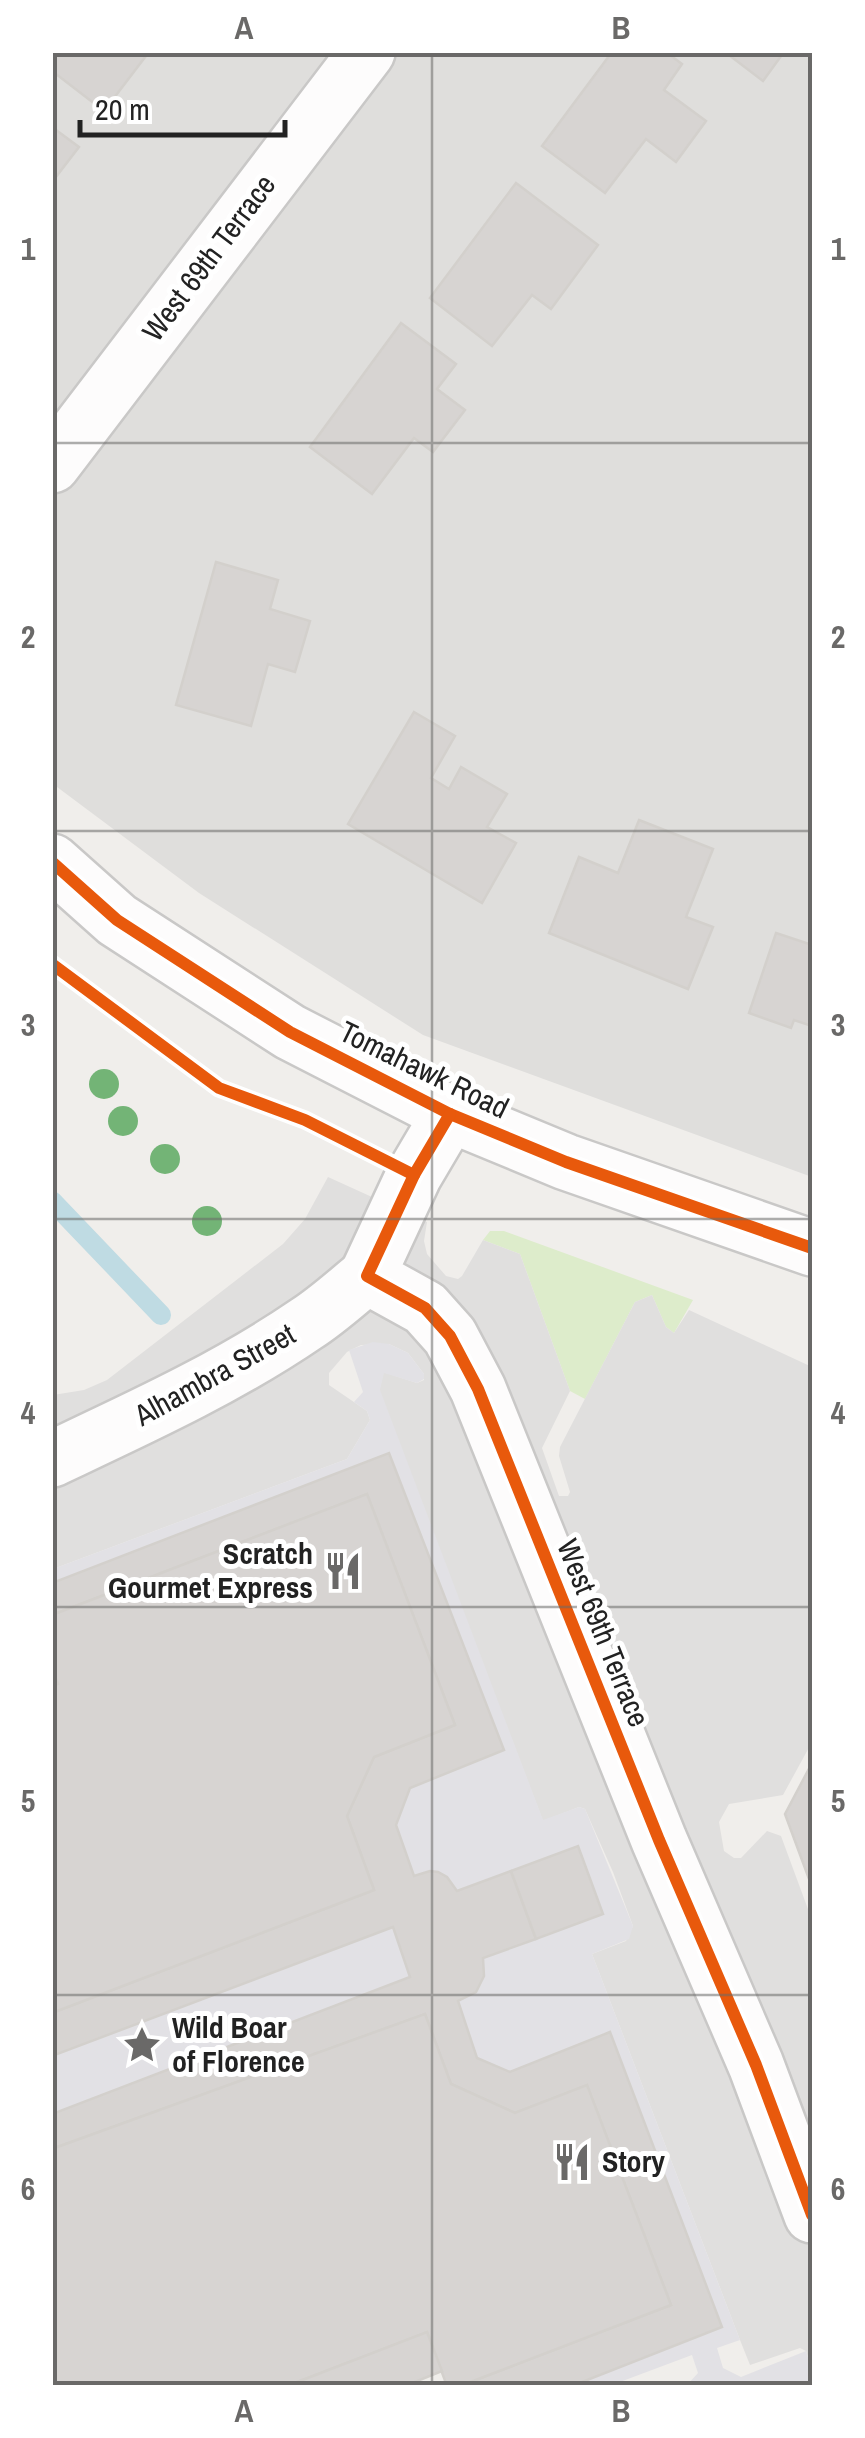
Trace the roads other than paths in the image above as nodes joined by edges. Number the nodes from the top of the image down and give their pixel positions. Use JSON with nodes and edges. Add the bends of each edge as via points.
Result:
{"nodes":[{"id":1,"x":367,"y":52,"type":"edge"},
{"id":2,"x":52,"y":465,"type":"edge"},
{"id":3,"x":52,"y":862,"type":"edge"},
{"id":4,"x":450,"y":1114,"type":"junction"},
{"id":5,"x":812,"y":1248,"type":"edge"},
{"id":6,"x":368,"y":1276,"type":"junction"},
{"id":7,"x":52,"y":1459,"type":"edge"},
{"id":8,"x":812,"y":2215,"type":"edge"}],
"edges":[{"from":1,"to":2,"type":"street","name":"West 69th Terrace"},
{"from":3,"to":4,"type":"street","name":"Tomahawk Road","via":[[117,920],[290,1032]]},
{"from":4,"to":5,"type":"street","name":"Tomahawk Road"},
{"from":4,"to":6,"type":"street","via":[[414,1174]]},
{"from":6,"to":7,"type":"street","name":"Alhambra Street","via":[[246,1362]]},
{"from":6,"to":8,"type":"street","name":"West 69th Terrace","via":[[425,1308],[450,1336],[478,1389]]}]}
